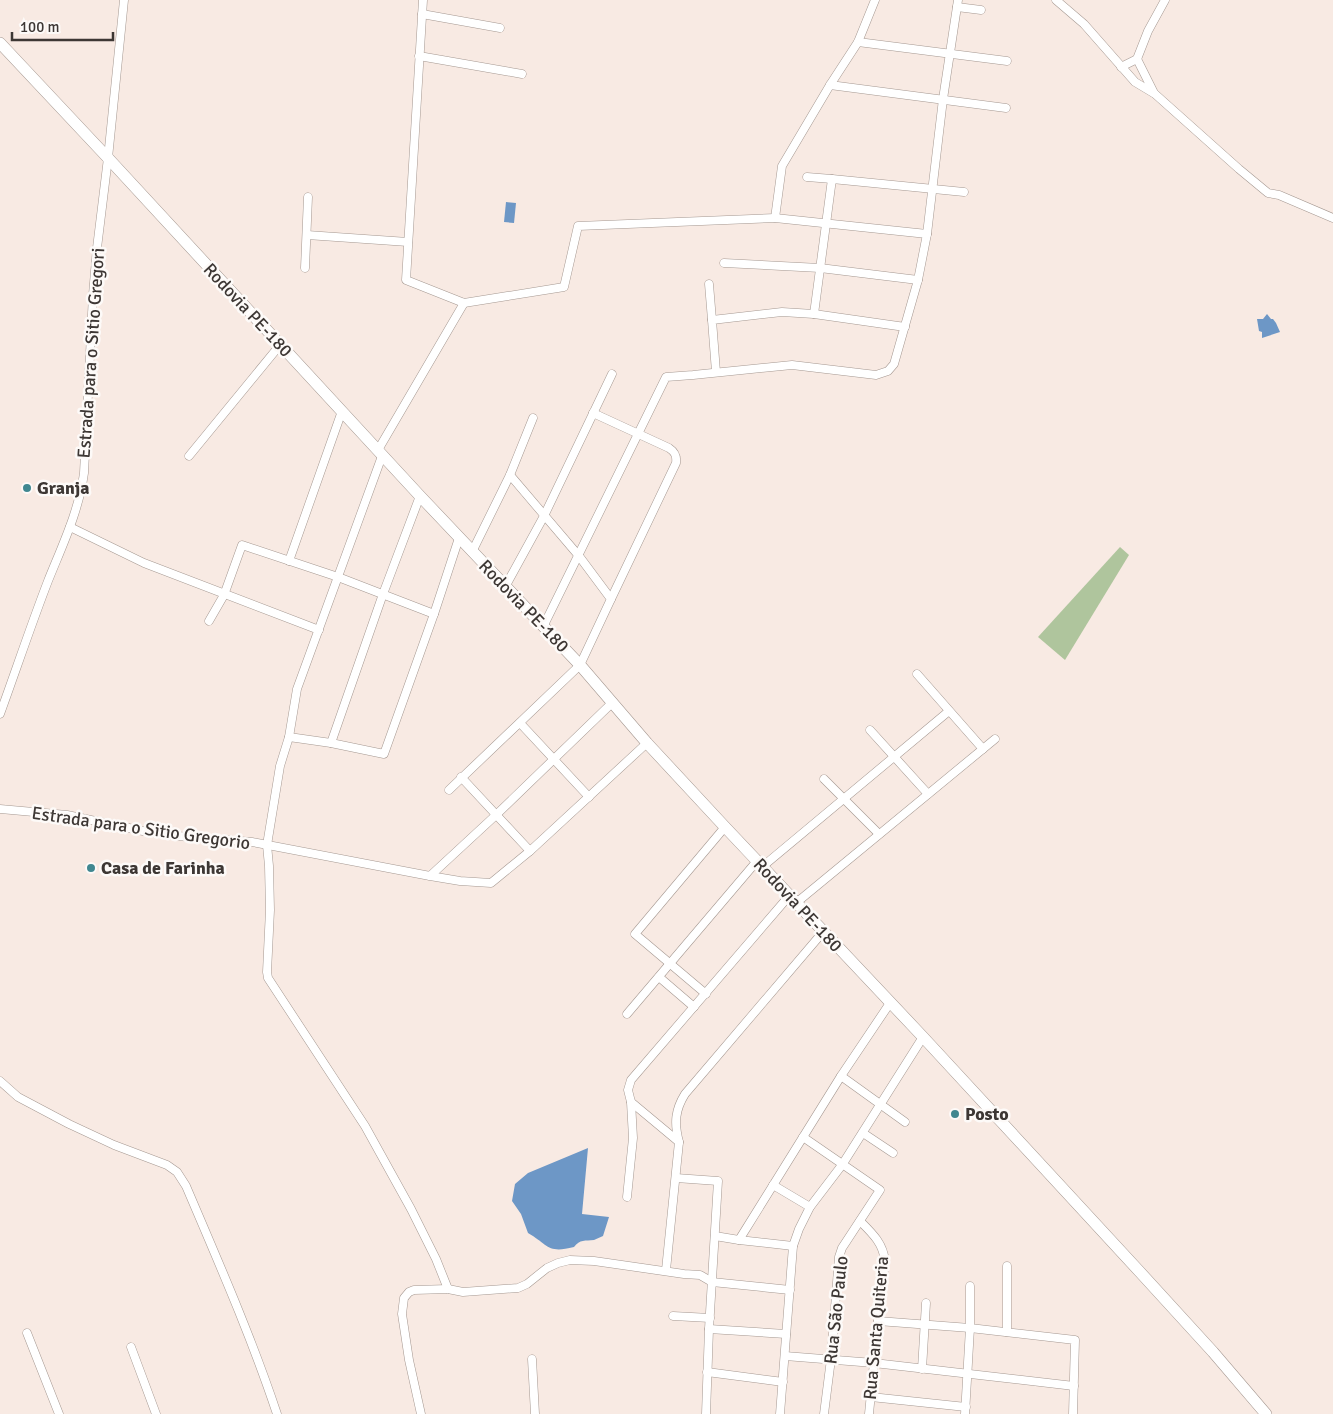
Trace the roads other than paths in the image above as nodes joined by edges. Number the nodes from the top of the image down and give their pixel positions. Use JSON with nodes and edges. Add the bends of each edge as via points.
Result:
{"nodes":[{"id":1,"x":124,"y":0,"type":"edge"},
{"id":2,"x":423,"y":0,"type":"edge"},
{"id":3,"x":875,"y":0,"type":"edge"},
{"id":4,"x":1056,"y":0,"type":"edge"},
{"id":5,"x":1165,"y":0,"type":"edge"},
{"id":6,"x":958,"y":4,"type":"edge"},
{"id":7,"x":981,"y":10,"type":"dead end"},
{"id":8,"x":422,"y":14,"type":"junction"},
{"id":9,"x":500,"y":28,"type":"dead end"},
{"id":10,"x":858,"y":42,"type":"junction"},
{"id":11,"x":0,"y":43,"type":"edge"},
{"id":12,"x":950,"y":53,"type":"junction"},
{"id":13,"x":419,"y":56,"type":"junction"},
{"id":14,"x":1137,"y":60,"type":"junction"},
{"id":15,"x":1007,"y":61,"type":"dead end"},
{"id":16,"x":1121,"y":67,"type":"junction"},
{"id":17,"x":522,"y":74,"type":"dead end"},
{"id":18,"x":830,"y":85,"type":"junction"},
{"id":19,"x":1155,"y":94,"type":"junction"},
{"id":20,"x":943,"y":99,"type":"junction"},
{"id":21,"x":1006,"y":108,"type":"dead end"},
{"id":22,"x":108,"y":158,"type":"junction"},
{"id":23,"x":807,"y":177,"type":"dead end"},
{"id":24,"x":832,"y":179,"type":"junction"},
{"id":25,"x":933,"y":189,"type":"junction"},
{"id":26,"x":964,"y":192,"type":"dead end"},
{"id":27,"x":308,"y":197,"type":"dead end"},
{"id":28,"x":774,"y":218,"type":"junction"},
{"id":29,"x":1333,"y":218,"type":"edge"},
{"id":30,"x":826,"y":224,"type":"junction"},
{"id":31,"x":927,"y":234,"type":"junction"},
{"id":32,"x":307,"y":235,"type":"junction"},
{"id":33,"x":408,"y":242,"type":"junction"},
{"id":34,"x":724,"y":263,"type":"dead end"},
{"id":35,"x":305,"y":268,"type":"dead end"},
{"id":36,"x":820,"y":268,"type":"junction"},
{"id":37,"x":918,"y":280,"type":"junction"},
{"id":38,"x":709,"y":284,"type":"dead end"},
{"id":39,"x":464,"y":303,"type":"junction"},
{"id":40,"x":814,"y":314,"type":"junction"},
{"id":41,"x":712,"y":320,"type":"junction"},
{"id":42,"x":905,"y":327,"type":"junction"},
{"id":43,"x":280,"y":345,"type":"junction"},
{"id":44,"x":716,"y":372,"type":"junction"},
{"id":45,"x":612,"y":374,"type":"dead end"},
{"id":46,"x":342,"y":411,"type":"junction"},
{"id":47,"x":593,"y":413,"type":"junction"},
{"id":48,"x":533,"y":418,"type":"dead end"},
{"id":49,"x":638,"y":434,"type":"junction"},
{"id":50,"x":380,"y":453,"type":"junction"},
{"id":51,"x":189,"y":456,"type":"dead end"},
{"id":52,"x":510,"y":475,"type":"junction"},
{"id":53,"x":420,"y":496,"type":"junction"},
{"id":54,"x":544,"y":516,"type":"junction"},
{"id":55,"x":70,"y":527,"type":"junction"},
{"id":56,"x":459,"y":538,"type":"junction"},
{"id":57,"x":472,"y":552,"type":"junction"},
{"id":58,"x":579,"y":556,"type":"junction"},
{"id":59,"x":289,"y":560,"type":"junction"},
{"id":60,"x":338,"y":577,"type":"junction"},
{"id":61,"x":505,"y":587,"type":"junction"},
{"id":62,"x":383,"y":594,"type":"junction"},
{"id":63,"x":224,"y":595,"type":"junction"},
{"id":64,"x":610,"y":598,"type":"junction"},
{"id":65,"x":434,"y":614,"type":"junction"},
{"id":66,"x":209,"y":621,"type":"dead end"},
{"id":67,"x":543,"y":627,"type":"junction"},
{"id":68,"x":319,"y":630,"type":"junction"},
{"id":69,"x":580,"y":665,"type":"junction"},
{"id":70,"x":917,"y":674,"type":"dead end"},
{"id":71,"x":613,"y":702,"type":"junction"},
{"id":72,"x":949,"y":711,"type":"junction"},
{"id":73,"x":0,"y":714,"type":"edge"},
{"id":74,"x":520,"y":723,"type":"junction"},
{"id":75,"x":870,"y":730,"type":"dead end"},
{"id":76,"x":289,"y":737,"type":"junction"},
{"id":77,"x":995,"y":739,"type":"dead end"},
{"id":78,"x":331,"y":743,"type":"junction"},
{"id":79,"x":647,"y":743,"type":"junction"},
{"id":80,"x":983,"y":749,"type":"junction"},
{"id":81,"x":894,"y":757,"type":"junction"},
{"id":82,"x":554,"y":759,"type":"junction"},
{"id":83,"x":461,"y":777,"type":"junction"},
{"id":84,"x":824,"y":779,"type":"dead end"},
{"id":85,"x":449,"y":790,"type":"dead end"},
{"id":86,"x":928,"y":794,"type":"junction"},
{"id":87,"x":589,"y":797,"type":"junction"},
{"id":88,"x":843,"y":799,"type":"junction"},
{"id":89,"x":0,"y":809,"type":"edge"},
{"id":90,"x":496,"y":815,"type":"junction"},
{"id":91,"x":725,"y":827,"type":"junction"},
{"id":92,"x":880,"y":834,"type":"junction"},
{"id":93,"x":267,"y":844,"type":"junction"},
{"id":94,"x":530,"y":851,"type":"junction"},
{"id":95,"x":759,"y":864,"type":"junction"},
{"id":96,"x":430,"y":876,"type":"junction"},
{"id":97,"x":792,"y":899,"type":"junction"},
{"id":98,"x":823,"y":932,"type":"junction"},
{"id":99,"x":670,"y":964,"type":"junction"},
{"id":100,"x":659,"y":977,"type":"junction"},
{"id":101,"x":706,"y":994,"type":"junction"},
{"id":102,"x":890,"y":1003,"type":"junction"},
{"id":103,"x":694,"y":1007,"type":"junction"},
{"id":104,"x":627,"y":1014,"type":"dead end"},
{"id":105,"x":923,"y":1037,"type":"junction"},
{"id":106,"x":841,"y":1076,"type":"junction"},
{"id":107,"x":0,"y":1081,"type":"edge"},
{"id":108,"x":630,"y":1102,"type":"junction"},
{"id":109,"x":880,"y":1105,"type":"junction"},
{"id":110,"x":905,"y":1122,"type":"dead end"},
{"id":111,"x":863,"y":1133,"type":"junction"},
{"id":112,"x":804,"y":1138,"type":"junction"},
{"id":113,"x":679,"y":1142,"type":"junction"},
{"id":114,"x":893,"y":1153,"type":"dead end"},
{"id":115,"x":842,"y":1165,"type":"junction"},
{"id":116,"x":676,"y":1178,"type":"junction"},
{"id":117,"x":773,"y":1185,"type":"junction"},
{"id":118,"x":627,"y":1197,"type":"dead end"},
{"id":119,"x":810,"y":1207,"type":"junction"},
{"id":120,"x":860,"y":1222,"type":"junction"},
{"id":121,"x":715,"y":1236,"type":"junction"},
{"id":122,"x":739,"y":1240,"type":"junction"},
{"id":123,"x":793,"y":1246,"type":"junction"},
{"id":124,"x":1007,"y":1266,"type":"dead end"},
{"id":125,"x":666,"y":1270,"type":"junction"},
{"id":126,"x":712,"y":1282,"type":"junction"},
{"id":127,"x":970,"y":1286,"type":"dead end"},
{"id":128,"x":448,"y":1289,"type":"junction"},
{"id":129,"x":790,"y":1290,"type":"junction"},
{"id":130,"x":926,"y":1303,"type":"dead end"},
{"id":131,"x":673,"y":1316,"type":"dead end"},
{"id":132,"x":710,"y":1318,"type":"junction"},
{"id":133,"x":878,"y":1321,"type":"junction"},
{"id":134,"x":925,"y":1325,"type":"junction"},
{"id":135,"x":970,"y":1328,"type":"junction"},
{"id":136,"x":709,"y":1329,"type":"junction"},
{"id":137,"x":1007,"y":1332,"type":"junction"},
{"id":138,"x":27,"y":1333,"type":"dead end"},
{"id":139,"x":786,"y":1334,"type":"junction"},
{"id":140,"x":131,"y":1347,"type":"dead end"},
{"id":141,"x":785,"y":1356,"type":"junction"},
{"id":142,"x":532,"y":1359,"type":"dead end"},
{"id":143,"x":831,"y":1359,"type":"junction"},
{"id":144,"x":874,"y":1363,"type":"junction"},
{"id":145,"x":922,"y":1369,"type":"junction"},
{"id":146,"x":708,"y":1372,"type":"junction"},
{"id":147,"x":967,"y":1375,"type":"junction"},
{"id":148,"x":783,"y":1382,"type":"junction"},
{"id":149,"x":1074,"y":1386,"type":"junction"},
{"id":150,"x":871,"y":1397,"type":"junction"},
{"id":151,"x":966,"y":1410,"type":"edge"},
{"id":152,"x":59,"y":1414,"type":"edge"},
{"id":153,"x":156,"y":1414,"type":"edge"},
{"id":154,"x":277,"y":1414,"type":"edge"},
{"id":155,"x":421,"y":1414,"type":"edge"},
{"id":156,"x":535,"y":1414,"type":"edge"},
{"id":157,"x":706,"y":1414,"type":"edge"},
{"id":158,"x":780,"y":1414,"type":"edge"},
{"id":159,"x":824,"y":1414,"type":"edge"},
{"id":160,"x":869,"y":1414,"type":"edge"},
{"id":161,"x":1073,"y":1414,"type":"edge"},
{"id":162,"x":1266,"y":1414,"type":"edge"}],
"edges":[{"from":1,"to":22,"type":"street","name":"Estrada para o Sitio Gregori"},
{"from":2,"to":8,"type":"street"},
{"from":3,"to":10,"type":"street"},
{"from":4,"to":16,"type":"street","via":[[1084,24]]},
{"from":5,"to":14,"type":"street"},
{"from":6,"to":7,"type":"street"},
{"from":6,"to":12,"type":"street"},
{"from":8,"to":9,"type":"street"},
{"from":8,"to":13,"type":"street"},
{"from":10,"to":12,"type":"street"},
{"from":10,"to":18,"type":"street"},
{"from":11,"to":22,"type":"main road","name":"Rodovia PE-180"},
{"from":12,"to":15,"type":"street"},
{"from":12,"to":20,"type":"street"},
{"from":13,"to":17,"type":"street"},
{"from":13,"to":33,"type":"street"},
{"from":14,"to":16,"type":"street"},
{"from":14,"to":19,"type":"street"},
{"from":16,"to":19,"type":"street","via":[[1134,82]]},
{"from":18,"to":20,"type":"street"},
{"from":18,"to":28,"type":"street","via":[[782,166]]},
{"from":19,"to":29,"type":"street","via":[[1268,193]]},
{"from":20,"to":21,"type":"street"},
{"from":20,"to":25,"type":"street"},
{"from":22,"to":43,"type":"main road","name":"Rodovia PE-180"},
{"from":22,"to":55,"type":"street","name":"Estrada para o Sitio Gregori","via":[[93,295],[84,473]]},
{"from":23,"to":24,"type":"street"},
{"from":24,"to":25,"type":"street"},
{"from":24,"to":30,"type":"street"},
{"from":25,"to":26,"type":"street"},
{"from":25,"to":31,"type":"street"},
{"from":27,"to":32,"type":"street"},
{"from":28,"to":30,"type":"street"},
{"from":28,"to":39,"type":"street","via":[[578,226],[564,287]]},
{"from":30,"to":31,"type":"street"},
{"from":30,"to":36,"type":"street"},
{"from":31,"to":37,"type":"street"},
{"from":32,"to":33,"type":"street"},
{"from":32,"to":35,"type":"street"},
{"from":33,"to":39,"type":"street","via":[[406,280]]},
{"from":34,"to":36,"type":"street"},
{"from":36,"to":37,"type":"street"},
{"from":36,"to":40,"type":"street"},
{"from":37,"to":42,"type":"street"},
{"from":38,"to":41,"type":"street"},
{"from":39,"to":50,"type":"street","name":"Estrada para o Sitio Gregorio"},
{"from":40,"to":41,"type":"street","via":[[782,312]]},
{"from":40,"to":42,"type":"street"},
{"from":41,"to":44,"type":"street"},
{"from":42,"to":44,"type":"street","via":[[894,364],[888,371],[876,375],[792,365]]},
{"from":43,"to":46,"type":"main road","name":"Rodovia PE-180"},
{"from":43,"to":51,"type":"street"},
{"from":44,"to":49,"type":"street","via":[[666,377]]},
{"from":45,"to":47,"type":"street"},
{"from":46,"to":50,"type":"main road","name":"Rodovia PE-180"},
{"from":46,"to":59,"type":"street"},
{"from":47,"to":49,"type":"street"},
{"from":47,"to":54,"type":"street"},
{"from":48,"to":52,"type":"street"},
{"from":49,"to":58,"type":"street"},
{"from":49,"to":64,"type":"street","via":[[673,451],[676,463]]},
{"from":50,"to":53,"type":"main road","name":"Rodovia PE-180"},
{"from":50,"to":60,"type":"street","name":"Estrada para o Sitio Gregorio"},
{"from":52,"to":54,"type":"street"},
{"from":52,"to":57,"type":"street"},
{"from":53,"to":56,"type":"main road","name":"Rodovia PE-180"},
{"from":53,"to":62,"type":"street"},
{"from":54,"to":58,"type":"street"},
{"from":54,"to":61,"type":"street"},
{"from":55,"to":63,"type":"street","via":[[144,564]]},
{"from":55,"to":73,"type":"street","name":"Estrada para o Sitio Gregori"},
{"from":56,"to":57,"type":"main road","name":"Rodovia PE-180"},
{"from":56,"to":65,"type":"street"},
{"from":57,"to":61,"type":"main road","name":"Rodovia PE-180"},
{"from":58,"to":64,"type":"street"},
{"from":58,"to":67,"type":"street"},
{"from":59,"to":60,"type":"street"},
{"from":59,"to":63,"type":"street","via":[[242,545]]},
{"from":60,"to":62,"type":"street"},
{"from":60,"to":68,"type":"street","name":"Estrada para o Sitio Gregorio"},
{"from":61,"to":67,"type":"main road","name":"Rodovia PE-180"},
{"from":62,"to":65,"type":"street"},
{"from":62,"to":78,"type":"street"},
{"from":63,"to":66,"type":"street"},
{"from":63,"to":68,"type":"street"},
{"from":64,"to":69,"type":"street"},
{"from":65,"to":78,"type":"street","via":[[384,754]]},
{"from":67,"to":69,"type":"main road","name":"Rodovia PE-180"},
{"from":68,"to":76,"type":"street","name":"Estrada para o Sitio Gregorio","via":[[298,690]]},
{"from":69,"to":71,"type":"main road","name":"Rodovia PE-180"},
{"from":69,"to":74,"type":"street"},
{"from":70,"to":72,"type":"street"},
{"from":71,"to":79,"type":"main road","name":"Rodovia PE-180"},
{"from":71,"to":82,"type":"street"},
{"from":72,"to":80,"type":"street"},
{"from":72,"to":81,"type":"street"},
{"from":74,"to":82,"type":"street"},
{"from":74,"to":83,"type":"street"},
{"from":75,"to":81,"type":"street"},
{"from":76,"to":78,"type":"street"},
{"from":76,"to":93,"type":"street","name":"Estrada para o Sitio Gregorio","via":[[280,766]]},
{"from":77,"to":80,"type":"street"},
{"from":79,"to":87,"type":"street"},
{"from":79,"to":91,"type":"main road","name":"Rodovia PE-180"},
{"from":80,"to":86,"type":"street"},
{"from":81,"to":86,"type":"street"},
{"from":81,"to":88,"type":"street"},
{"from":82,"to":87,"type":"street"},
{"from":82,"to":90,"type":"street"},
{"from":83,"to":85,"type":"street"},
{"from":83,"to":90,"type":"street"},
{"from":84,"to":88,"type":"street"},
{"from":86,"to":92,"type":"street"},
{"from":87,"to":94,"type":"street"},
{"from":88,"to":92,"type":"street"},
{"from":88,"to":95,"type":"street"},
{"from":89,"to":93,"type":"street","name":"Estrada para o Sitio Gregorio","via":[[67,815],[143,831]]},
{"from":90,"to":94,"type":"street"},
{"from":90,"to":96,"type":"street"},
{"from":91,"to":95,"type":"main road","name":"Rodovia PE-180"},
{"from":91,"to":99,"type":"street","via":[[635,934]]},
{"from":92,"to":97,"type":"street"},
{"from":93,"to":96,"type":"street"},
{"from":93,"to":128,"type":"street","via":[[268,978],[361,1119],[411,1209]]},
{"from":94,"to":96,"type":"street","via":[[491,882]]},
{"from":95,"to":97,"type":"main road","name":"Rodovia PE-180"},
{"from":95,"to":99,"type":"street"},
{"from":97,"to":98,"type":"main road","name":"Rodovia PE-180"},
{"from":97,"to":101,"type":"street"},
{"from":98,"to":102,"type":"main road","name":"Rodovia PE-180"},
{"from":98,"to":113,"type":"street","via":[[685,1094],[676,1113]]},
{"from":99,"to":100,"type":"street"},
{"from":99,"to":101,"type":"street"},
{"from":100,"to":103,"type":"street"},
{"from":100,"to":104,"type":"street"},
{"from":101,"to":103,"type":"street"},
{"from":102,"to":105,"type":"main road","name":"Rodovia PE-180"},
{"from":102,"to":106,"type":"street"},
{"from":103,"to":108,"type":"street","via":[[630,1080]]},
{"from":105,"to":109,"type":"street"},
{"from":105,"to":162,"type":"main road","name":"Rodovia PE-180","via":[[1213,1352]]},
{"from":106,"to":109,"type":"street"},
{"from":106,"to":112,"type":"street"},
{"from":107,"to":154,"type":"street","via":[[18,1098],[114,1145],[160,1161],[180,1176],[236,1304]]},
{"from":108,"to":113,"type":"street"},
{"from":108,"to":118,"type":"street","via":[[633,1138]]},
{"from":109,"to":110,"type":"street"},
{"from":109,"to":111,"type":"street"},
{"from":111,"to":114,"type":"street"},
{"from":111,"to":115,"type":"street"},
{"from":112,"to":115,"type":"street","name":"Rua São Paulo"},
{"from":112,"to":117,"type":"street"},
{"from":113,"to":116,"type":"street"},
{"from":115,"to":119,"type":"street"},
{"from":115,"to":120,"type":"street","name":"Rua São Paulo","via":[[880,1190]]},
{"from":116,"to":121,"type":"street","via":[[718,1180]]},
{"from":116,"to":125,"type":"street"},
{"from":117,"to":119,"type":"street"},
{"from":117,"to":122,"type":"street"},
{"from":119,"to":123,"type":"street"},
{"from":120,"to":133,"type":"street","name":"Rua Santa Quiteria","via":[[882,1246],[885,1257]]},
{"from":120,"to":143,"type":"street","name":"Rua São Paulo","via":[[839,1257]]},
{"from":121,"to":122,"type":"street"},
{"from":121,"to":126,"type":"street"},
{"from":122,"to":123,"type":"street"},
{"from":123,"to":129,"type":"street"},
{"from":124,"to":137,"type":"street"},
{"from":125,"to":126,"type":"street","via":[[700,1275]]},
{"from":125,"to":128,"type":"street","via":[[570,1260],[546,1268],[518,1288],[463,1292]]},
{"from":126,"to":129,"type":"street"},
{"from":126,"to":132,"type":"street"},
{"from":127,"to":135,"type":"street"},
{"from":128,"to":155,"type":"street","via":[[414,1290],[403,1301],[403,1324]]},
{"from":129,"to":139,"type":"street"},
{"from":130,"to":134,"type":"street"},
{"from":131,"to":132,"type":"street"},
{"from":132,"to":136,"type":"street"},
{"from":133,"to":134,"type":"street"},
{"from":133,"to":144,"type":"street","name":"Rua Santa Quiteria"},
{"from":134,"to":135,"type":"street"},
{"from":134,"to":145,"type":"street"},
{"from":135,"to":137,"type":"street"},
{"from":135,"to":147,"type":"street"},
{"from":136,"to":139,"type":"street"},
{"from":136,"to":146,"type":"street"},
{"from":137,"to":149,"type":"street","via":[[1075,1340]]},
{"from":138,"to":152,"type":"street"},
{"from":139,"to":141,"type":"street"},
{"from":140,"to":153,"type":"street"},
{"from":141,"to":143,"type":"street"},
{"from":141,"to":148,"type":"street"},
{"from":142,"to":156,"type":"street"},
{"from":143,"to":144,"type":"street"},
{"from":143,"to":159,"type":"street","name":"Rua São Paulo"},
{"from":144,"to":145,"type":"street"},
{"from":144,"to":150,"type":"street","name":"Rua Santa Quiteria"},
{"from":145,"to":147,"type":"street"},
{"from":146,"to":148,"type":"street"},
{"from":146,"to":157,"type":"street"},
{"from":147,"to":149,"type":"street"},
{"from":147,"to":151,"type":"street"},
{"from":148,"to":158,"type":"street"},
{"from":149,"to":161,"type":"street"},
{"from":150,"to":151,"type":"street"},
{"from":150,"to":160,"type":"street","name":"Rua Santa Quiteria"}]}
